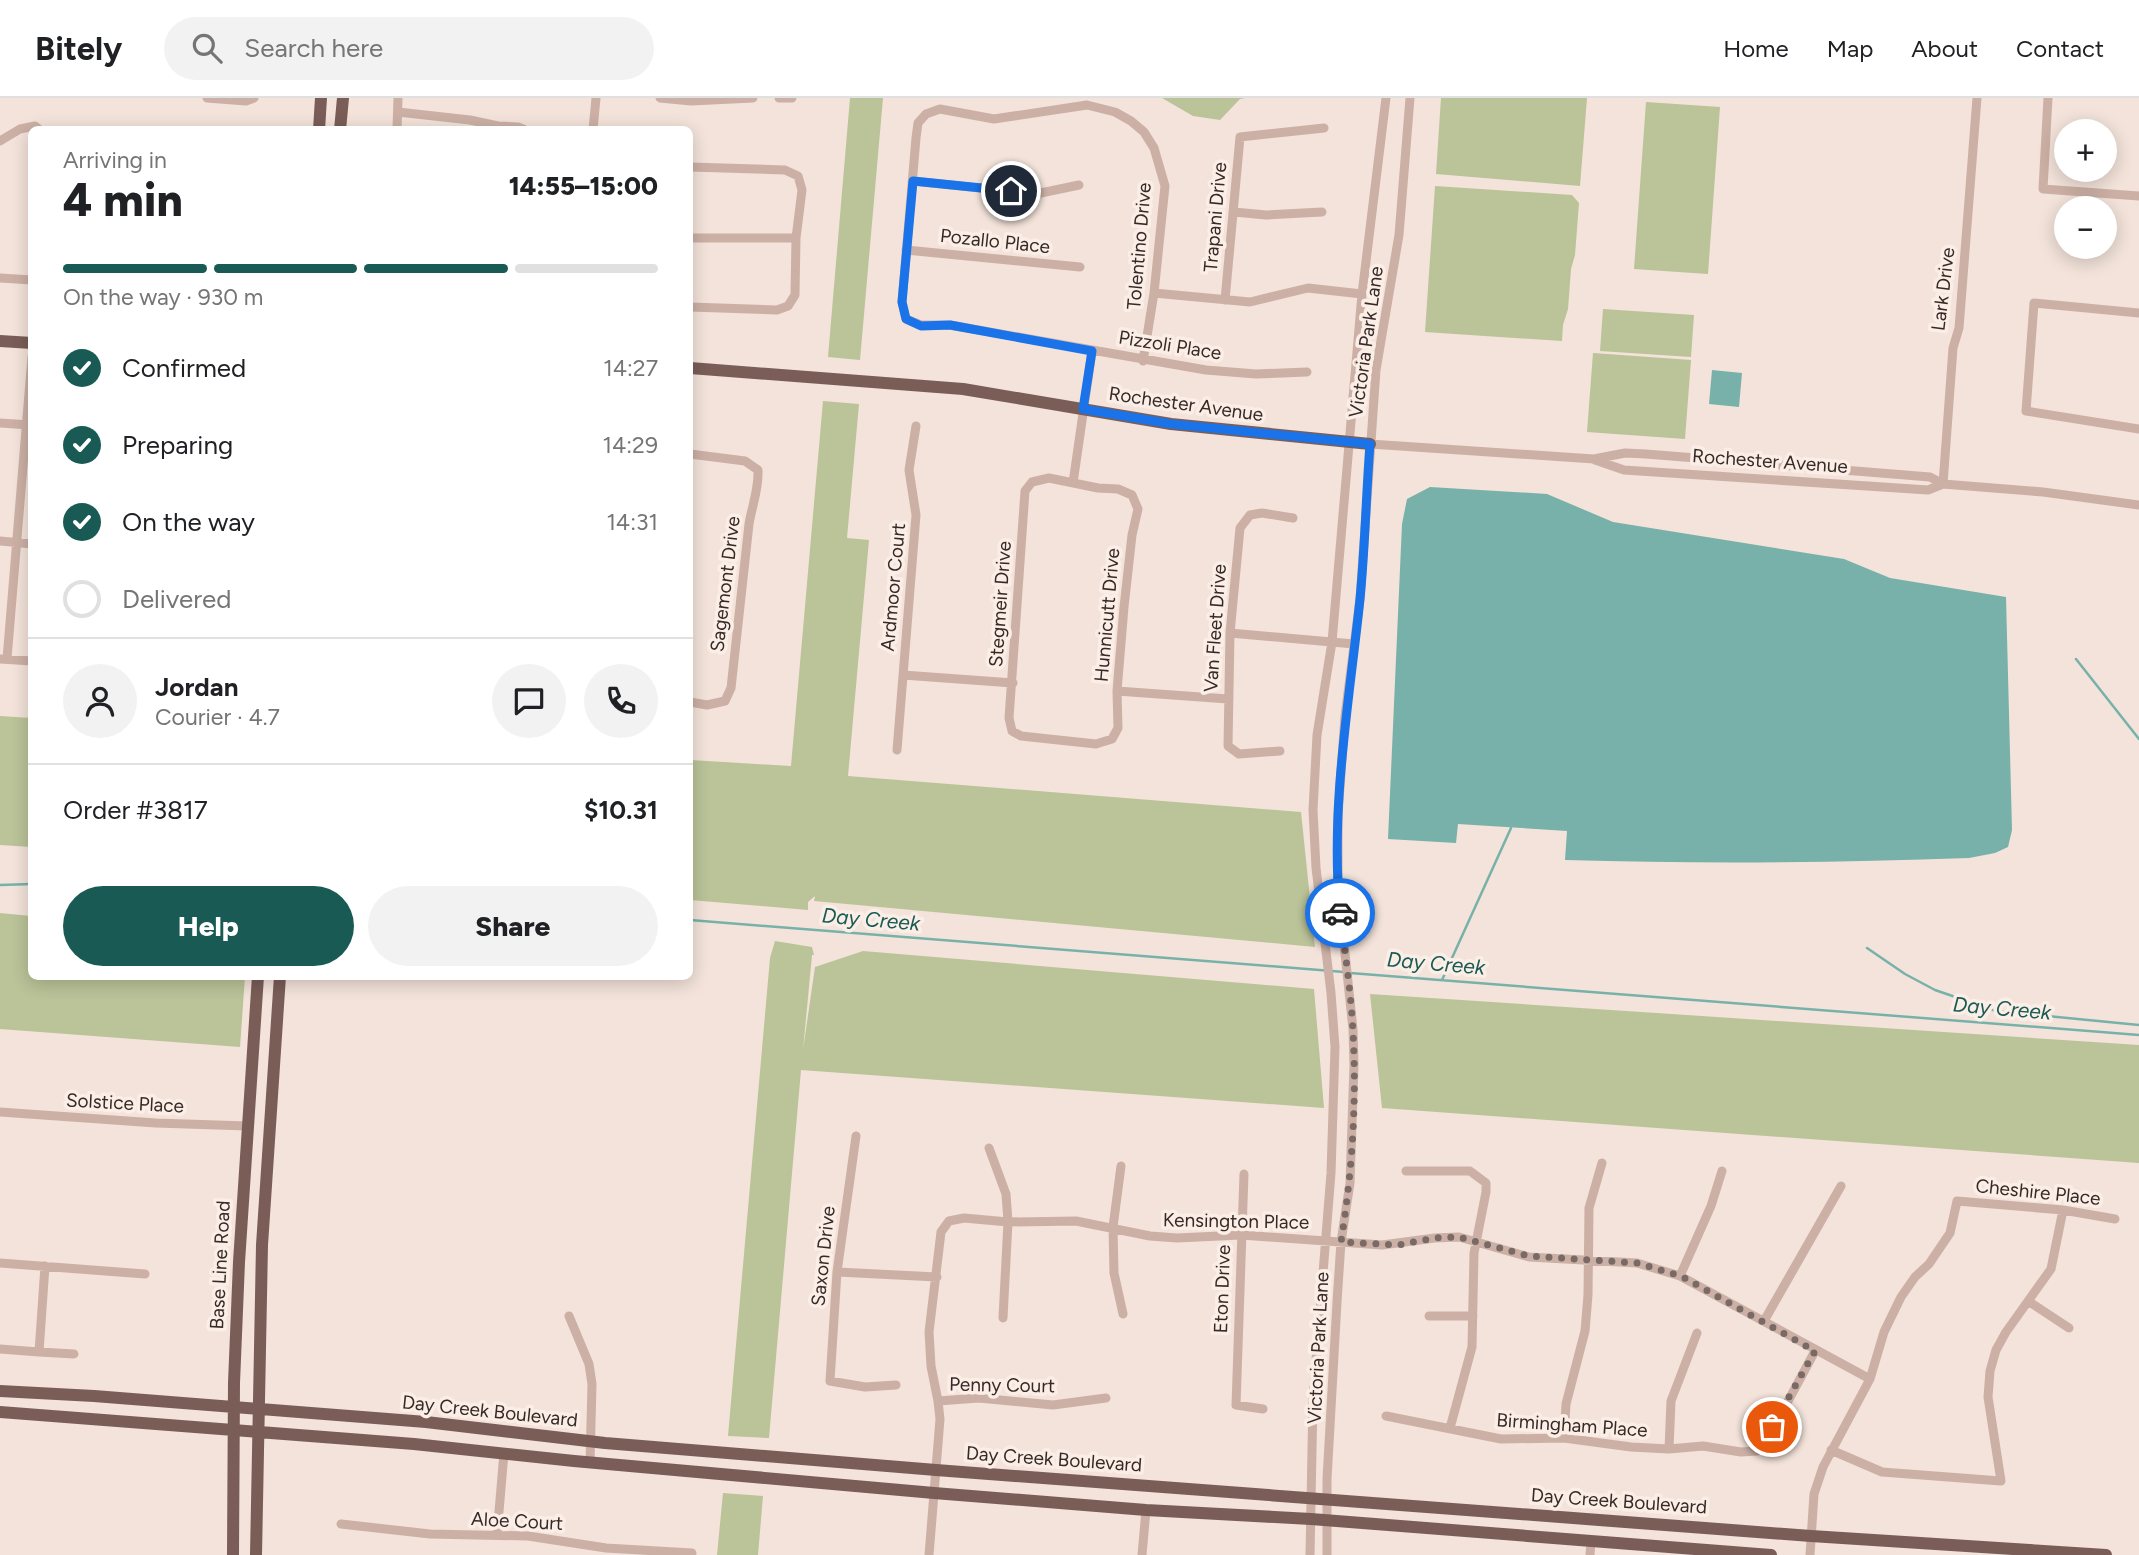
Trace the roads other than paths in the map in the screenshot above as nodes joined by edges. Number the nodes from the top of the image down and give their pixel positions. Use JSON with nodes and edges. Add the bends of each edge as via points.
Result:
{"nodes":[{"id":1,"x":207,"y":98,"type":"edge"},
{"id":2,"x":254,"y":98,"type":"edge"},
{"id":3,"x":321,"y":98,"type":"edge"},
{"id":4,"x":342,"y":98,"type":"edge"},
{"id":5,"x":398,"y":98,"type":"edge"},
{"id":6,"x":596,"y":98,"type":"edge"},
{"id":7,"x":660,"y":98,"type":"edge"},
{"id":8,"x":752,"y":98,"type":"edge"},
{"id":9,"x":779,"y":98,"type":"edge"},
{"id":10,"x":792,"y":98,"type":"edge"},
{"id":11,"x":1053,"y":98,"type":"edge"},
{"id":12,"x":1386,"y":98,"type":"edge"},
{"id":13,"x":1410,"y":98,"type":"edge"},
{"id":14,"x":1977,"y":98,"type":"edge"},
{"id":15,"x":2048,"y":98,"type":"edge"},
{"id":16,"x":691,"y":99,"type":"edge"},
{"id":17,"x":1055,"y":109,"type":"junction"},
{"id":18,"x":398,"y":112,"type":"junction"},
{"id":19,"x":470,"y":125,"type":"edge"},
{"id":20,"x":319,"y":126,"type":"edge"},
{"id":21,"x":341,"y":126,"type":"edge"},
{"id":22,"x":397,"y":126,"type":"edge"},
{"id":23,"x":593,"y":126,"type":"edge"},
{"id":24,"x":1324,"y":128,"type":"dead end"},
{"id":25,"x":28,"y":129,"type":"edge"},
{"id":26,"x":0,"y":141,"type":"edge"},
{"id":27,"x":693,"y":167,"type":"edge"},
{"id":28,"x":913,"y":181,"type":"junction"},
{"id":29,"x":1079,"y":185,"type":"dead end"},
{"id":30,"x":2139,"y":196,"type":"edge"},
{"id":31,"x":1234,"y":212,"type":"junction"},
{"id":32,"x":1322,"y":212,"type":"dead end"},
{"id":33,"x":693,"y":238,"type":"edge"},
{"id":34,"x":796,"y":238,"type":"junction"},
{"id":35,"x":906,"y":250,"type":"junction"},
{"id":36,"x":1080,"y":267,"type":"dead end"},
{"id":37,"x":0,"y":278,"type":"edge"},
{"id":38,"x":28,"y":280,"type":"edge"},
{"id":39,"x":1154,"y":293,"type":"junction"},
{"id":40,"x":1362,"y":293,"type":"junction"},
{"id":41,"x":1225,"y":300,"type":"junction"},
{"id":42,"x":693,"y":307,"type":"edge"},
{"id":43,"x":2139,"y":313,"type":"edge"},
{"id":44,"x":0,"y":341,"type":"edge"},
{"id":45,"x":28,"y":343,"type":"edge"},
{"id":46,"x":1092,"y":351,"type":"junction"},
{"id":47,"x":1143,"y":361,"type":"junction"},
{"id":48,"x":693,"y":368,"type":"edge"},
{"id":49,"x":1307,"y":372,"type":"dead end"},
{"id":50,"x":1083,"y":409,"type":"junction"},
{"id":51,"x":0,"y":423,"type":"edge"},
{"id":52,"x":28,"y":425,"type":"edge"},
{"id":53,"x":916,"y":426,"type":"dead end"},
{"id":54,"x":2139,"y":429,"type":"edge"},
{"id":55,"x":28,"y":434,"type":"edge"},
{"id":56,"x":1350,"y":443,"type":"junction"},
{"id":57,"x":1370,"y":444,"type":"junction"},
{"id":58,"x":693,"y":454,"type":"edge"},
{"id":59,"x":1594,"y":459,"type":"junction"},
{"id":60,"x":1073,"y":483,"type":"junction"},
{"id":61,"x":1943,"y":484,"type":"junction"},
{"id":62,"x":2139,"y":505,"type":"edge"},
{"id":63,"x":1293,"y":519,"type":"dead end"},
{"id":64,"x":0,"y":541,"type":"edge"},
{"id":65,"x":16,"y":543,"type":"junction"},
{"id":66,"x":28,"y":544,"type":"edge"},
{"id":67,"x":1230,"y":633,"type":"junction"},
{"id":68,"x":1332,"y":642,"type":"junction"},
{"id":69,"x":1354,"y":643,"type":"junction"},
{"id":70,"x":3,"y":659,"type":"edge"},
{"id":71,"x":28,"y":661,"type":"edge"},
{"id":72,"x":903,"y":675,"type":"junction"},
{"id":73,"x":1013,"y":683,"type":"junction"},
{"id":74,"x":1117,"y":691,"type":"junction"},
{"id":75,"x":1228,"y":699,"type":"junction"},
{"id":76,"x":693,"y":703,"type":"edge"},
{"id":77,"x":1112,"y":738,"type":"joint"},
{"id":78,"x":897,"y":750,"type":"dead end"},
{"id":79,"x":1280,"y":751,"type":"dead end"},
{"id":80,"x":258,"y":980,"type":"edge"},
{"id":81,"x":280,"y":980,"type":"edge"},
{"id":82,"x":0,"y":1112,"type":"edge"},
{"id":83,"x":247,"y":1126,"type":"junction"},
{"id":84,"x":856,"y":1136,"type":"dead end"},
{"id":85,"x":989,"y":1148,"type":"dead end"},
{"id":86,"x":1602,"y":1163,"type":"dead end"},
{"id":87,"x":1121,"y":1166,"type":"dead end"},
{"id":88,"x":1406,"y":1171,"type":"dead end"},
{"id":89,"x":1722,"y":1171,"type":"dead end"},
{"id":90,"x":1244,"y":1174,"type":"dead end"},
{"id":91,"x":1841,"y":1186,"type":"dead end"},
{"id":92,"x":2063,"y":1210,"type":"junction"},
{"id":93,"x":2115,"y":1219,"type":"dead end"},
{"id":94,"x":1008,"y":1222,"type":"junction"},
{"id":95,"x":1113,"y":1227,"type":"junction"},
{"id":96,"x":1241,"y":1235,"type":"junction"},
{"id":97,"x":1325,"y":1241,"type":"junction"},
{"id":98,"x":1341,"y":1242,"type":"junction"},
{"id":99,"x":1475,"y":1242,"type":"junction"},
{"id":100,"x":1588,"y":1258,"type":"junction"},
{"id":101,"x":0,"y":1263,"type":"edge"},
{"id":102,"x":45,"y":1266,"type":"junction"},
{"id":103,"x":837,"y":1272,"type":"junction"},
{"id":104,"x":145,"y":1274,"type":"dead end"},
{"id":105,"x":1681,"y":1276,"type":"junction"},
{"id":106,"x":937,"y":1277,"type":"junction"},
{"id":107,"x":2028,"y":1301,"type":"junction"},
{"id":108,"x":1123,"y":1314,"type":"dead end"},
{"id":109,"x":569,"y":1316,"type":"dead end"},
{"id":110,"x":1429,"y":1316,"type":"dead end"},
{"id":111,"x":1473,"y":1316,"type":"junction"},
{"id":112,"x":1003,"y":1318,"type":"dead end"},
{"id":113,"x":1765,"y":1321,"type":"junction"},
{"id":114,"x":2069,"y":1328,"type":"dead end"},
{"id":115,"x":1697,"y":1333,"type":"dead end"},
{"id":116,"x":0,"y":1349,"type":"edge"},
{"id":117,"x":1815,"y":1351,"type":"junction"},
{"id":118,"x":39,"y":1352,"type":"junction"},
{"id":119,"x":74,"y":1354,"type":"dead end"},
{"id":120,"x":1870,"y":1379,"type":"junction"},
{"id":121,"x":896,"y":1385,"type":"dead end"},
{"id":122,"x":0,"y":1391,"type":"edge"},
{"id":123,"x":1106,"y":1398,"type":"dead end"},
{"id":124,"x":938,"y":1401,"type":"junction"},
{"id":125,"x":234,"y":1407,"type":"junction"},
{"id":126,"x":258,"y":1409,"type":"junction"},
{"id":127,"x":1263,"y":1409,"type":"dead end"},
{"id":128,"x":0,"y":1412,"type":"edge"},
{"id":129,"x":1386,"y":1416,"type":"dead end"},
{"id":130,"x":1450,"y":1428,"type":"junction"},
{"id":131,"x":234,"y":1431,"type":"junction"},
{"id":132,"x":258,"y":1433,"type":"junction"},
{"id":133,"x":1564,"y":1438,"type":"junction"},
{"id":134,"x":591,"y":1441,"type":"junction"},
{"id":135,"x":1669,"y":1448,"type":"junction"},
{"id":136,"x":1831,"y":1450,"type":"junction"},
{"id":137,"x":504,"y":1453,"type":"junction"},
{"id":138,"x":590,"y":1463,"type":"junction"},
{"id":139,"x":936,"y":1470,"type":"junction"},
{"id":140,"x":934,"y":1493,"type":"junction"},
{"id":141,"x":1312,"y":1497,"type":"junction"},
{"id":142,"x":1327,"y":1499,"type":"junction"},
{"id":143,"x":1146,"y":1510,"type":"junction"},
{"id":144,"x":1311,"y":1519,"type":"junction"},
{"id":145,"x":1327,"y":1521,"type":"junction"},
{"id":146,"x":341,"y":1524,"type":"dead end"},
{"id":147,"x":497,"y":1535,"type":"junction"},
{"id":148,"x":1811,"y":1536,"type":"junction"},
{"id":149,"x":1591,"y":1541,"type":"junction"},
{"id":150,"x":692,"y":1553,"type":"dead end"},
{"id":151,"x":2047,"y":1553,"type":"edge"},
{"id":152,"x":233,"y":1555,"type":"edge"},
{"id":153,"x":256,"y":1555,"type":"edge"},
{"id":154,"x":929,"y":1555,"type":"edge"},
{"id":155,"x":1142,"y":1555,"type":"edge"},
{"id":156,"x":1310,"y":1555,"type":"edge"},
{"id":157,"x":1327,"y":1555,"type":"edge"},
{"id":158,"x":1590,"y":1555,"type":"edge"},
{"id":159,"x":1771,"y":1555,"type":"edge"},
{"id":160,"x":1810,"y":1555,"type":"edge"},
{"id":161,"x":2106,"y":1555,"type":"edge"}],
"edges":[{"from":1,"to":2,"type":"street"},
{"from":3,"to":20,"type":"main road"},
{"from":4,"to":21,"type":"main road"},
{"from":5,"to":18,"type":"street"},
{"from":6,"to":23,"type":"street"},
{"from":7,"to":16,"type":"street"},
{"from":8,"to":16,"type":"street"},
{"from":9,"to":10,"type":"street"},
{"from":11,"to":17,"type":"street"},
{"from":12,"to":40,"type":"street","name":"Victoria Park Lane"},
{"from":13,"to":57,"type":"street","name":"Victoria Park Lane","via":[[1399,234],[1377,358]]},
{"from":14,"to":61,"type":"street","name":"Lark Drive"},
{"from":15,"to":30,"type":"street","via":[[2043,189]]},
{"from":17,"to":28,"type":"street","via":[[995,119],[940,109],[926,114],[918,123]]},
{"from":17,"to":39,"type":"street","name":"Tolentino Drive","via":[[1087,105],[1115,112],[1144,132],[1154,148],[1165,186]]},
{"from":18,"to":19,"type":"street"},
{"from":18,"to":22,"type":"street"},
{"from":24,"to":31,"type":"street","name":"Trapani Drive","via":[[1240,137]]},
{"from":25,"to":26,"type":"street"},
{"from":27,"to":34,"type":"street","via":[[785,170],[798,176],[802,190]]},
{"from":28,"to":29,"type":"street","via":[[1036,194]]},
{"from":28,"to":35,"type":"street"},
{"from":31,"to":32,"type":"street"},
{"from":31,"to":41,"type":"street","name":"Trapani Drive"},
{"from":33,"to":34,"type":"street"},
{"from":34,"to":42,"type":"street","via":[[794,295],[788,306],[777,310]]},
{"from":35,"to":36,"type":"street","name":"Pozallo Place"},
{"from":35,"to":46,"type":"street","name":"Pizzoli Place","via":[[902,302],[906,319],[921,326],[950,325]]},
{"from":37,"to":38,"type":"street"},
{"from":39,"to":41,"type":"street"},
{"from":39,"to":47,"type":"street","name":"Tolentino Drive"},
{"from":40,"to":41,"type":"street","via":[[1308,288],[1250,302]]},
{"from":40,"to":56,"type":"street","name":"Victoria Park Lane"},
{"from":43,"to":54,"type":"street","via":[[2034,303],[2026,411]]},
{"from":44,"to":45,"type":"main road"},
{"from":46,"to":47,"type":"street","name":"Pizzoli Place"},
{"from":46,"to":50,"type":"street"},
{"from":47,"to":49,"type":"street","name":"Pizzoli Place","via":[[1256,374]]},
{"from":48,"to":50,"type":"main road","name":"Rochester Avenue","via":[[963,389]]},
{"from":50,"to":56,"type":"main road","name":"Rochester Avenue","via":[[1171,424]]},
{"from":50,"to":60,"type":"street"},
{"from":51,"to":52,"type":"street"},
{"from":53,"to":72,"type":"street","name":"Ardmoor Court","via":[[909,470],[916,515]]},
{"from":55,"to":65,"type":"street"},
{"from":56,"to":57,"type":"main road","name":"Rochester Avenue"},
{"from":56,"to":68,"type":"street","name":"Victoria Park Lane"},
{"from":57,"to":59,"type":"street","name":"Rochester Avenue"},
{"from":57,"to":69,"type":"street","name":"Victoria Park Lane"},
{"from":58,"to":76,"type":"street","name":"Sagemont Drive","via":[[745,461],[758,470],[731,688],[724,701]]},
{"from":59,"to":61,"type":"street","name":"Rochester Avenue","via":[[1646,454],[1930,477]]},
{"from":59,"to":61,"type":"street","name":"Rochester Avenue","via":[[1624,470],[1928,490]]},
{"from":60,"to":73,"type":"street","name":"Stegmeir Drive","via":[[1049,478],[1032,482],[1025,491]]},
{"from":60,"to":74,"type":"street","name":"Hunnicutt Drive","via":[[1118,489],[1132,495],[1138,509]]},
{"from":61,"to":62,"type":"street","name":"Rochester Avenue"},
{"from":63,"to":67,"type":"street","name":"Van Fleet Drive","via":[[1250,515],[1240,528]]},
{"from":64,"to":65,"type":"street"},
{"from":65,"to":66,"type":"street"},
{"from":65,"to":70,"type":"street"},
{"from":67,"to":68,"type":"street"},
{"from":67,"to":75,"type":"street","name":"Van Fleet Drive"},
{"from":68,"to":69,"type":"street"},
{"from":68,"to":97,"type":"street","name":"Victoria Park Lane","via":[[1317,735],[1313,810],[1335,1047]]},
{"from":69,"to":98,"type":"street","name":"Victoria Park Lane","via":[[1337,839],[1353,1029],[1350,1182]]},
{"from":70,"to":71,"type":"street"},
{"from":72,"to":73,"type":"street"},
{"from":72,"to":78,"type":"street","name":"Ardmoor Court"},
{"from":73,"to":77,"type":"street","name":"Stegmeir Drive","via":[[1009,718],[1012,730],[1021,737],[1096,744]]},
{"from":74,"to":75,"type":"street"},
{"from":74,"to":77,"type":"street","name":"Hunnicutt Drive","via":[[1118,728]]},
{"from":75,"to":79,"type":"street","name":"Van Fleet Drive","via":[[1228,746],[1239,754]]},
{"from":80,"to":83,"type":"main road","name":"Base Line Road"},
{"from":81,"to":126,"type":"main road","via":[[262,1245]]},
{"from":82,"to":83,"type":"street","name":"Solstice Place"},
{"from":83,"to":125,"type":"main road","name":"Base Line Road"},
{"from":84,"to":103,"type":"street","name":"Saxon Drive"},
{"from":85,"to":94,"type":"street","via":[[1006,1195]]},
{"from":86,"to":100,"type":"street","via":[[1590,1208]]},
{"from":87,"to":95,"type":"street"},
{"from":88,"to":99,"type":"street","via":[[1470,1171],[1486,1183]]},
{"from":89,"to":105,"type":"street"},
{"from":90,"to":96,"type":"street","name":"Eton Drive"},
{"from":91,"to":113,"type":"street"},
{"from":92,"to":93,"type":"street","name":"Cheshire Place"},
{"from":92,"to":107,"type":"street","via":[[2051,1269]]},
{"from":92,"to":120,"type":"street","name":"Cheshire Place","via":[[1957,1201],[1950,1233],[1900,1297]]},
{"from":94,"to":95,"type":"street","name":"Kensington Place","via":[[1076,1221]]},
{"from":94,"to":106,"type":"street","name":"Kensington Place","via":[[950,1221],[941,1232]]},
{"from":94,"to":112,"type":"street"},
{"from":95,"to":96,"type":"street","name":"Kensington Place","via":[[1177,1238]]},
{"from":95,"to":108,"type":"street","via":[[1114,1273]]},
{"from":96,"to":97,"type":"street","name":"Kensington Place"},
{"from":96,"to":127,"type":"street","name":"Eton Drive","via":[[1236,1405]]},
{"from":97,"to":98,"type":"street","name":"Kensington Place"},
{"from":97,"to":141,"type":"street","name":"Victoria Park Lane","via":[[1313,1398]]},
{"from":98,"to":99,"type":"street","name":"Kensington Place","via":[[1398,1245],[1447,1237]]},
{"from":98,"to":142,"type":"street","name":"Victoria Park Lane"},
{"from":99,"to":100,"type":"street","name":"Kensington Place","via":[[1529,1256]]},
{"from":99,"to":111,"type":"street"},
{"from":100,"to":105,"type":"street","name":"Kensington Place","via":[[1637,1263]]},
{"from":100,"to":133,"type":"street","via":[[1585,1331],[1566,1404]]},
{"from":101,"to":102,"type":"street"},
{"from":102,"to":104,"type":"street"},
{"from":102,"to":118,"type":"street"},
{"from":103,"to":106,"type":"street"},
{"from":103,"to":121,"type":"street","name":"Saxon Drive","via":[[830,1381],[865,1387]]},
{"from":105,"to":113,"type":"street","name":"Kensington Place"},
{"from":106,"to":124,"type":"street","via":[[929,1332]]},
{"from":107,"to":114,"type":"street"},
{"from":107,"to":136,"type":"street","via":[[1996,1350],[1990,1371],[1988,1397],[2001,1481],[1882,1472]]},
{"from":109,"to":134,"type":"street","via":[[591,1372]]},
{"from":110,"to":111,"type":"street"},
{"from":111,"to":130,"type":"street","via":[[1472,1347]]},
{"from":113,"to":117,"type":"street","name":"Kensington Place"},
{"from":115,"to":135,"type":"street","via":[[1671,1401]]},
{"from":116,"to":118,"type":"street"},
{"from":117,"to":120,"type":"street","name":"Kensington Place"},
{"from":117,"to":135,"type":"street","name":"Birmingham Place","via":[[1757,1451]]},
{"from":118,"to":119,"type":"street"},
{"from":120,"to":136,"type":"street"},
{"from":122,"to":125,"type":"main road","name":"Day Creek Boulevard"},
{"from":123,"to":124,"type":"street","name":"Penny Court","via":[[1053,1405],[979,1398]]},
{"from":124,"to":139,"type":"street"},
{"from":125,"to":126,"type":"main road","name":"Day Creek Boulevard"},
{"from":125,"to":131,"type":"main road","name":"Base Line Road"},
{"from":126,"to":132,"type":"main road"},
{"from":126,"to":134,"type":"main road","name":"Day Creek Boulevard"},
{"from":128,"to":131,"type":"main road"},
{"from":129,"to":130,"type":"street","name":"Birmingham Place"},
{"from":130,"to":133,"type":"street","name":"Birmingham Place","via":[[1501,1439]]},
{"from":131,"to":132,"type":"main road"},
{"from":131,"to":152,"type":"main road","name":"Base Line Road"},
{"from":132,"to":137,"type":"main road"},
{"from":132,"to":153,"type":"main road"},
{"from":133,"to":135,"type":"street","name":"Birmingham Place"},
{"from":134,"to":138,"type":"street"},
{"from":134,"to":139,"type":"main road","name":"Day Creek Boulevard"},
{"from":136,"to":148,"type":"street","via":[[1814,1494]]},
{"from":137,"to":138,"type":"main road"},
{"from":137,"to":147,"type":"street"},
{"from":138,"to":140,"type":"main road"},
{"from":139,"to":140,"type":"street"},
{"from":139,"to":141,"type":"main road","name":"Day Creek Boulevard"},
{"from":140,"to":143,"type":"main road"},
{"from":140,"to":154,"type":"street"},
{"from":141,"to":142,"type":"main road","name":"Day Creek Boulevard"},
{"from":141,"to":144,"type":"street","name":"Victoria Park Lane"},
{"from":142,"to":145,"type":"street","name":"Victoria Park Lane"},
{"from":142,"to":148,"type":"main road","name":"Day Creek Boulevard"},
{"from":143,"to":144,"type":"main road"},
{"from":143,"to":155,"type":"street"},
{"from":144,"to":145,"type":"main road"},
{"from":144,"to":156,"type":"street","name":"Victoria Park Lane"},
{"from":145,"to":149,"type":"main road"},
{"from":145,"to":157,"type":"street","name":"Victoria Park Lane"},
{"from":146,"to":147,"type":"street","name":"Aloe Court","via":[[430,1534]]},
{"from":147,"to":150,"type":"street","name":"Aloe Court"},
{"from":148,"to":151,"type":"main road","name":"Day Creek Boulevard"},
{"from":148,"to":160,"type":"street"},
{"from":149,"to":158,"type":"street"},
{"from":149,"to":159,"type":"main road"},
{"from":151,"to":161,"type":"main road","name":"Day Creek Boulevard"}]}
